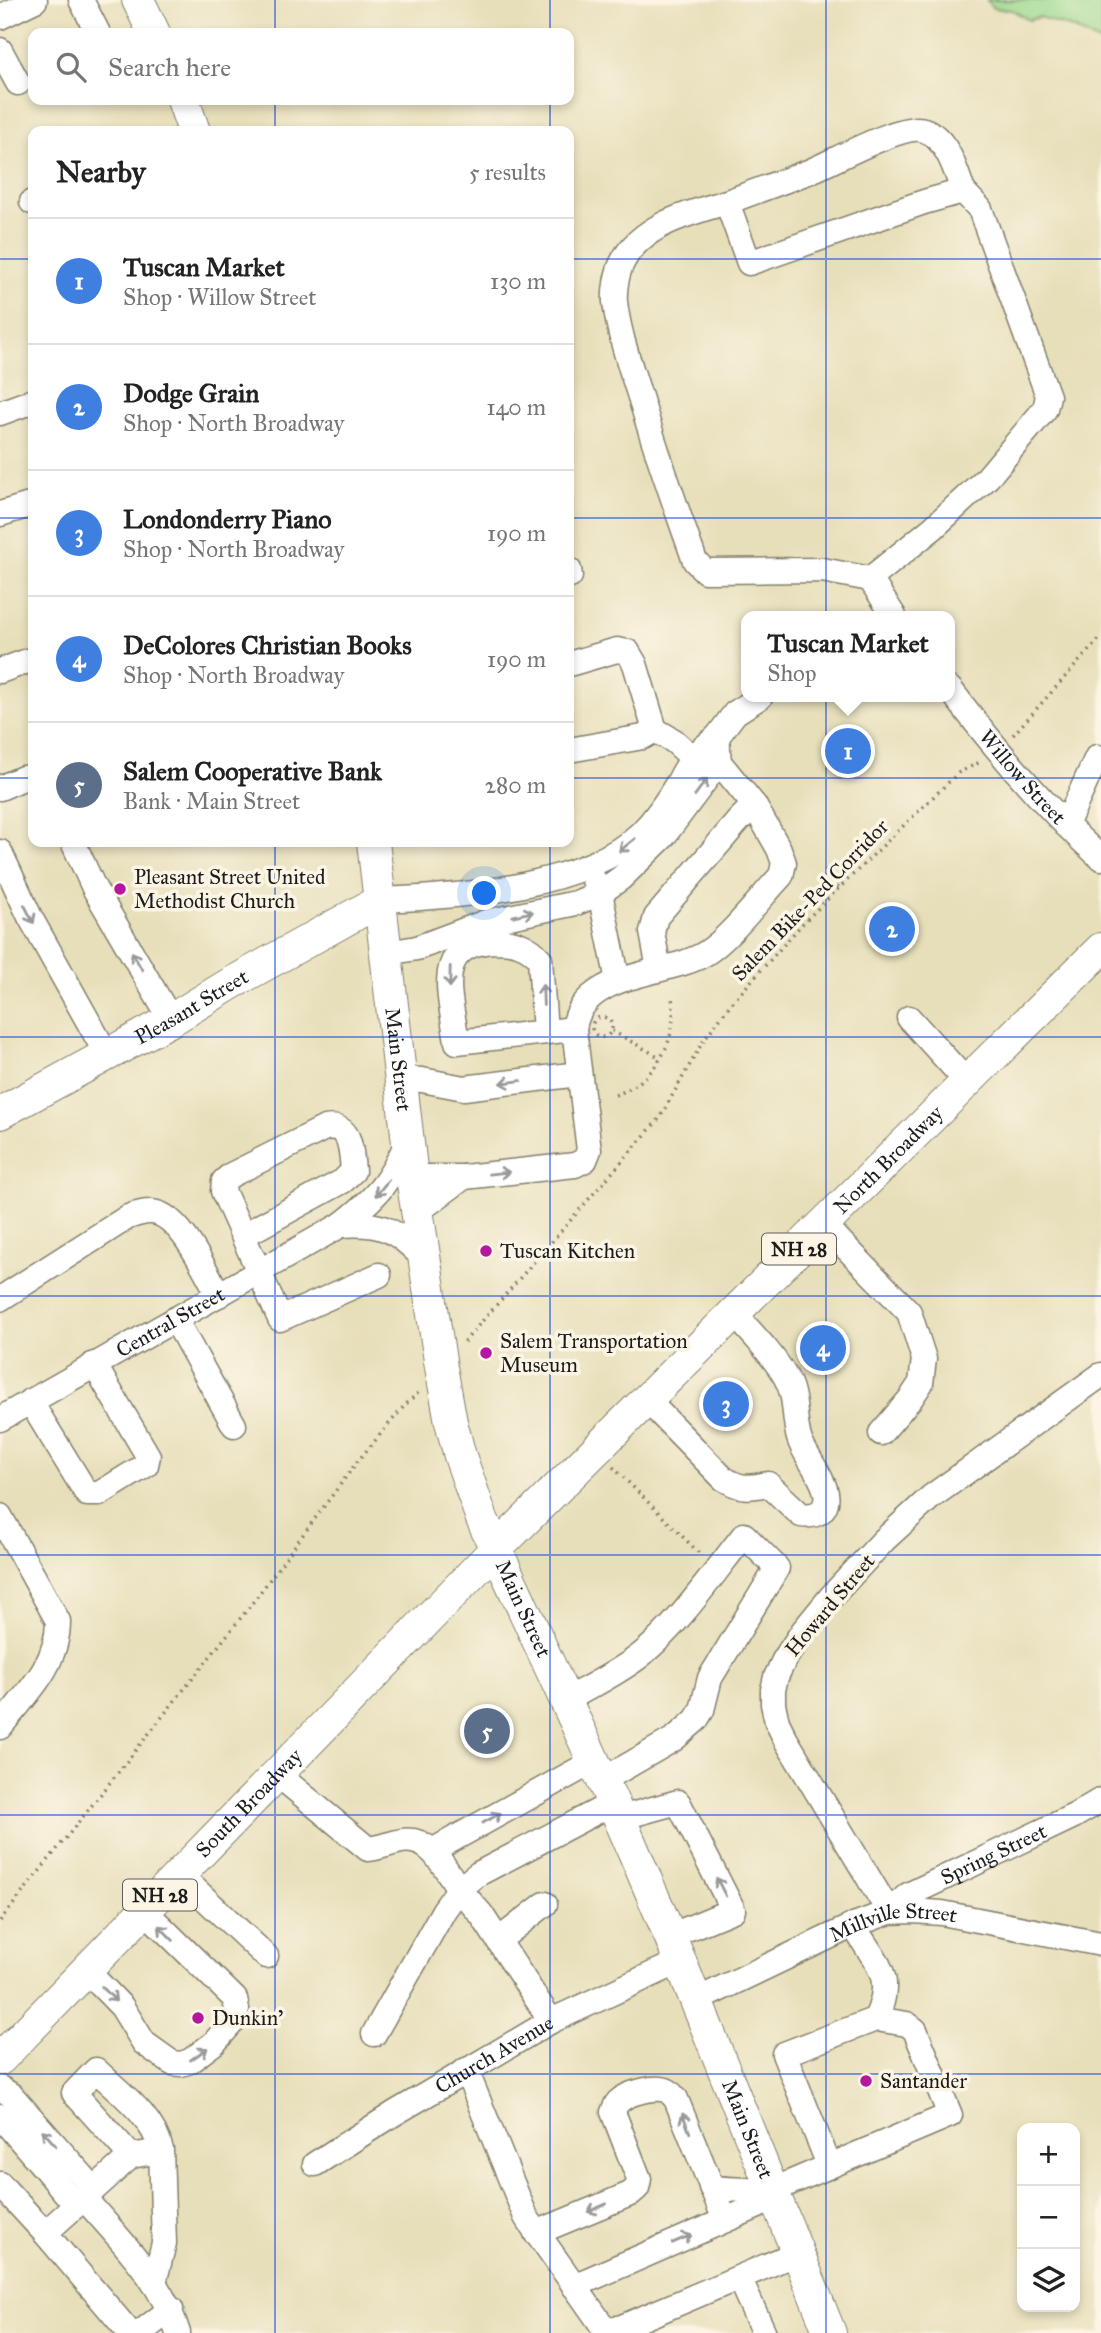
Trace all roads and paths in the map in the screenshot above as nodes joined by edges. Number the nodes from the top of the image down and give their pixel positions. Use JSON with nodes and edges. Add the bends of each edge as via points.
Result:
{"nodes":[{"id":1,"x":35,"y":0,"type":"edge"},
{"id":2,"x":81,"y":0,"type":"edge"},
{"id":3,"x":0,"y":17,"type":"edge"},
{"id":4,"x":96,"y":28,"type":"edge"},
{"id":5,"x":0,"y":50,"type":"edge"},
{"id":6,"x":18,"y":83,"type":"dead end"},
{"id":7,"x":185,"y":105,"type":"edge"},
{"id":8,"x":192,"y":126,"type":"edge"},
{"id":9,"x":963,"y":191,"type":"junction"},
{"id":10,"x":727,"y":202,"type":"junction"},
{"id":11,"x":28,"y":403,"type":"edge"},
{"id":12,"x":0,"y":413,"type":"edge"},
{"id":13,"x":28,"y":506,"type":"edge"},
{"id":14,"x":0,"y":514,"type":"edge"},
{"id":15,"x":870,"y":579,"type":"junction"},
{"id":16,"x":891,"y":611,"type":"edge"},
{"id":17,"x":1101,"y":637,"type":"edge"},
{"id":18,"x":28,"y":661,"type":"edge"},
{"id":19,"x":574,"y":663,"type":"edge"},
{"id":20,"x":0,"y":671,"type":"edge"},
{"id":21,"x":955,"y":695,"type":"edge"},
{"id":22,"x":752,"y":702,"type":"edge"},
{"id":23,"x":655,"y":730,"type":"junction"},
{"id":24,"x":1013,"y":735,"type":"dead end"},
{"id":25,"x":717,"y":737,"type":"junction"},
{"id":26,"x":574,"y":749,"type":"edge"},
{"id":27,"x":1100,"y":754,"type":"edge"},
{"id":28,"x":693,"y":758,"type":"junction"},
{"id":29,"x":984,"y":761,"type":"dead end"},
{"id":30,"x":719,"y":762,"type":"junction"},
{"id":31,"x":28,"y":778,"type":"edge"},
{"id":32,"x":0,"y":788,"type":"edge"},
{"id":33,"x":754,"y":805,"type":"junction"},
{"id":34,"x":1066,"y":825,"type":"junction"},
{"id":35,"x":75,"y":847,"type":"edge"},
{"id":36,"x":374,"y":847,"type":"edge"},
{"id":37,"x":0,"y":852,"type":"edge"},
{"id":38,"x":1101,"y":858,"type":"edge"},
{"id":39,"x":589,"y":866,"type":"junction"},
{"id":40,"x":825,"y":869,"type":"dead end"},
{"id":41,"x":839,"y":889,"type":"junction"},
{"id":42,"x":600,"y":893,"type":"junction"},
{"id":43,"x":381,"y":900,"type":"junction"},
{"id":44,"x":387,"y":953,"type":"junction"},
{"id":45,"x":1099,"y":956,"type":"edge"},
{"id":46,"x":659,"y":969,"type":"junction"},
{"id":47,"x":618,"y":981,"type":"junction"},
{"id":48,"x":673,"y":998,"type":"dead end"},
{"id":49,"x":909,"y":1018,"type":"dead end"},
{"id":50,"x":171,"y":1020,"type":"junction"},
{"id":51,"x":574,"y":1030,"type":"junction"},
{"id":52,"x":612,"y":1031,"type":"junction"},
{"id":53,"x":545,"y":1032,"type":"junction"},
{"id":54,"x":107,"y":1055,"type":"junction"},
{"id":55,"x":661,"y":1058,"type":"junction"},
{"id":56,"x":579,"y":1074,"type":"junction"},
{"id":57,"x":401,"y":1079,"type":"junction"},
{"id":58,"x":967,"y":1082,"type":"junction"},
{"id":59,"x":615,"y":1094,"type":"dead end"},
{"id":60,"x":0,"y":1114,"type":"edge"},
{"id":61,"x":408,"y":1140,"type":"junction"},
{"id":62,"x":412,"y":1177,"type":"junction"},
{"id":63,"x":464,"y":1177,"type":"junction"},
{"id":64,"x":418,"y":1211,"type":"junction"},
{"id":65,"x":341,"y":1225,"type":"junction"},
{"id":66,"x":824,"y":1225,"type":"junction"},
{"id":67,"x":244,"y":1235,"type":"junction"},
{"id":68,"x":425,"y":1259,"type":"junction"},
{"id":69,"x":259,"y":1272,"type":"junction"},
{"id":70,"x":379,"y":1275,"type":"dead end"},
{"id":71,"x":219,"y":1295,"type":"junction"},
{"id":72,"x":0,"y":1299,"type":"edge"},
{"id":73,"x":734,"y":1313,"type":"junction"},
{"id":74,"x":175,"y":1319,"type":"junction"},
{"id":75,"x":94,"y":1364,"type":"junction"},
{"id":76,"x":441,"y":1367,"type":"junction"},
{"id":77,"x":1101,"y":1375,"type":"edge"},
{"id":78,"x":647,"y":1400,"type":"junction"},
{"id":79,"x":30,"y":1401,"type":"junction"},
{"id":80,"x":0,"y":1419,"type":"edge"},
{"id":81,"x":234,"y":1426,"type":"dead end"},
{"id":82,"x":881,"y":1433,"type":"dead end"},
{"id":83,"x":614,"y":1467,"type":"dead end"},
{"id":84,"x":0,"y":1516,"type":"edge"},
{"id":85,"x":497,"y":1548,"type":"junction"},
{"id":86,"x":716,"y":1570,"type":"junction"},
{"id":87,"x":566,"y":1700,"type":"junction"},
{"id":88,"x":0,"y":1727,"type":"edge"},
{"id":89,"x":277,"y":1774,"type":"junction"},
{"id":90,"x":608,"y":1791,"type":"junction"},
{"id":91,"x":1101,"y":1800,"type":"edge"},
{"id":92,"x":432,"y":1851,"type":"junction"},
{"id":93,"x":180,"y":1875,"type":"junction"},
{"id":94,"x":459,"y":1889,"type":"junction"},
{"id":95,"x":545,"y":1904,"type":"dead end"},
{"id":96,"x":145,"y":1911,"type":"junction"},
{"id":97,"x":889,"y":1912,"type":"junction"},
{"id":98,"x":0,"y":1921,"type":"edge"},
{"id":99,"x":854,"y":1925,"type":"junction"},
{"id":100,"x":499,"y":1940,"type":"junction"},
{"id":101,"x":1101,"y":1944,"type":"edge"},
{"id":102,"x":675,"y":1948,"type":"junction"},
{"id":103,"x":266,"y":1956,"type":"dead end"},
{"id":104,"x":86,"y":1970,"type":"junction"},
{"id":105,"x":697,"y":2000,"type":"junction"},
{"id":106,"x":876,"y":2019,"type":"junction"},
{"id":107,"x":551,"y":2021,"type":"junction"},
{"id":108,"x":374,"y":2034,"type":"dead end"},
{"id":109,"x":0,"y":2059,"type":"edge"},
{"id":110,"x":466,"y":2070,"type":"junction"},
{"id":111,"x":0,"y":2088,"type":"edge"},
{"id":112,"x":0,"y":2116,"type":"edge"},
{"id":113,"x":161,"y":2150,"type":"junction"},
{"id":114,"x":131,"y":2156,"type":"junction"},
{"id":115,"x":315,"y":2164,"type":"dead end"},
{"id":116,"x":829,"y":2165,"type":"junction"},
{"id":117,"x":0,"y":2184,"type":"edge"},
{"id":118,"x":710,"y":2187,"type":"junction"},
{"id":119,"x":768,"y":2192,"type":"junction"},
{"id":120,"x":85,"y":2197,"type":"junction"},
{"id":121,"x":725,"y":2220,"type":"junction"},
{"id":122,"x":44,"y":2233,"type":"junction"},
{"id":123,"x":537,"y":2233,"type":"junction"},
{"id":124,"x":797,"y":2253,"type":"junction"},
{"id":125,"x":739,"y":2278,"type":"junction"},
{"id":126,"x":154,"y":2283,"type":"junction"},
{"id":127,"x":574,"y":2286,"type":"junction"},
{"id":128,"x":171,"y":2309,"type":"junction"},
{"id":129,"x":130,"y":2333,"type":"edge"},
{"id":130,"x":140,"y":2333,"type":"edge"},
{"id":131,"x":178,"y":2333,"type":"edge"},
{"id":132,"x":764,"y":2333,"type":"edge"},
{"id":133,"x":830,"y":2333,"type":"edge"}],
"edges":[{"from":1,"to":3,"type":"street"},
{"from":2,"to":4,"type":"street"},
{"from":5,"to":6,"type":"street"},
{"from":7,"to":8,"type":"main road"},
{"from":9,"to":10,"type":"street","via":[[950,157],[937,139],[912,128]]},
{"from":9,"to":10,"type":"street","via":[[749,263]]},
{"from":9,"to":15,"type":"street","via":[[980,209],[1048,396],[1045,409],[988,477]]},
{"from":10,"to":15,"type":"street","via":[[675,219],[635,245],[623,261],[615,300],[664,477],[695,561],[705,571],[822,570]]},
{"from":11,"to":12,"type":"street"},
{"from":13,"to":14,"type":"street"},
{"from":15,"to":16,"type":"street"},
{"from":17,"to":24,"type":"path"},
{"from":18,"to":20,"type":"street"},
{"from":19,"to":23,"type":"street","via":[[617,650],[628,652]]},
{"from":21,"to":34,"type":"street","name":"Willow Street","via":[[1007,763]]},
{"from":22,"to":25,"type":"street","via":[[735,713]]},
{"from":23,"to":26,"type":"street","via":[[643,737]]},
{"from":23,"to":28,"type":"street"},
{"from":25,"to":28,"type":"street"},
{"from":25,"to":30,"type":"street"},
{"from":27,"to":34,"type":"street"},
{"from":28,"to":39,"type":"street","one_way":true,"via":[[663,808],[643,831],[626,847]]},
{"from":29,"to":41,"type":"path","name":"Salem Bike-Ped Corridor","via":[[958,773]]},
{"from":30,"to":33,"type":"street"},
{"from":42,"to":30,"type":"street","one_way":true,"via":[[663,837]]},
{"from":31,"to":32,"type":"street"},
{"from":33,"to":46,"type":"street","via":[[656,917],[652,932]]},
{"from":33,"to":46,"type":"street","via":[[779,849],[784,863],[781,876],[704,955]]},
{"from":34,"to":38,"type":"street","name":"Willow Street"},
{"from":50,"to":35,"type":"street","one_way":true},
{"from":36,"to":43,"type":"main road","name":"Main Street"},
{"from":37,"to":54,"type":"street","one_way":true,"via":[[30,917]]},
{"from":39,"to":42,"type":"street"},
{"from":39,"to":43,"type":"street","via":[[497,889]]},
{"from":40,"to":41,"type":"path"},
{"from":41,"to":76,"type":"path","name":"Salem Bike-Ped Corridor","via":[[730,1005],[705,1038],[659,1119]]},
{"from":44,"to":42,"type":"street","one_way":true,"via":[[418,948],[486,922],[576,904]]},
{"from":42,"to":47,"type":"street"},
{"from":43,"to":44,"type":"main road","name":"Main Street"},
{"from":43,"to":50,"type":"main road","name":"Pleasant Street"},
{"from":44,"to":57,"type":"main road","name":"Main Street"},
{"from":45,"to":58,"type":"main road","name":"North Broadway","number":"NH 28"},
{"from":46,"to":47,"type":"street"},
{"from":47,"to":51,"type":"street","via":[[581,1009]]},
{"from":48,"to":55,"type":"path","via":[[671,1035]]},
{"from":49,"to":58,"type":"street"},
{"from":50,"to":54,"type":"main road","name":"Pleasant Street"},
{"from":51,"to":53,"type":"street"},
{"from":51,"to":56,"type":"street"},
{"from":52,"to":52,"type":"path","via":[[598,1036],[593,1032],[594,1022],[608,1019]]},
{"from":52,"to":55,"type":"path"},
{"from":53,"to":53,"type":"street","one_way":true,"via":[[540,959],[532,950],[505,941],[468,946],[457,953],[448,976],[457,1042]]},
{"from":54,"to":60,"type":"main road","name":"Pleasant Street"},
{"from":55,"to":59,"type":"path","via":[[640,1080]]},
{"from":56,"to":57,"type":"street","one_way":true,"via":[[464,1088]]},
{"from":63,"to":56,"type":"street","one_way":true,"via":[[575,1165],[585,1160],[589,1150]]},
{"from":57,"to":61,"type":"main road","name":"Main Street"},
{"from":58,"to":66,"type":"main road","name":"North Broadway","number":"NH 28"},
{"from":61,"to":62,"type":"main road","name":"Main Street"},
{"from":61,"to":65,"type":"street","name":"Central Street","one_way":true,"via":[[395,1171],[363,1208]]},
{"from":62,"to":63,"type":"street"},
{"from":62,"to":64,"type":"main road","name":"Main Street"},
{"from":63,"to":64,"type":"street"},
{"from":64,"to":68,"type":"main road","name":"Main Street"},
{"from":65,"to":68,"type":"street","via":[[362,1223],[389,1229]]},
{"from":65,"to":69,"type":"street","name":"Central Street"},
{"from":66,"to":73,"type":"main road","name":"North Broadway","number":"NH 28"},
{"from":66,"to":82,"type":"street","via":[[909,1312],[924,1359],[920,1383]]},
{"from":67,"to":67,"type":"street","via":[[223,1191],[224,1181],[325,1128],[343,1130],[349,1139],[353,1171],[343,1181]]},
{"from":67,"to":69,"type":"street"},
{"from":68,"to":76,"type":"main road","name":"Main Street"},
{"from":69,"to":70,"type":"street","via":[[280,1319]]},
{"from":69,"to":71,"type":"street","name":"Central Street"},
{"from":71,"to":72,"type":"street","via":[[181,1230],[152,1211],[128,1217]]},
{"from":71,"to":74,"type":"street","name":"Central Street"},
{"from":73,"to":78,"type":"main road","name":"North Broadway","number":"NH 28"},
{"from":73,"to":78,"type":"street","via":[[790,1384],[803,1451],[826,1488],[822,1510],[801,1515],[768,1484],[741,1488],[723,1478]]},
{"from":74,"to":75,"type":"street","name":"Central Street"},
{"from":74,"to":81,"type":"street"},
{"from":75,"to":79,"type":"street","name":"Central Street"},
{"from":75,"to":79,"type":"street","via":[[148,1456],[146,1465],[99,1494],[87,1494]]},
{"from":76,"to":85,"type":"main road","name":"Main Street","via":[[460,1456]]},
{"from":76,"to":98,"type":"path","name":"Salem Bike-Ped Corridor","via":[[357,1462],[247,1610]]},
{"from":77,"to":97,"type":"street","name":"Howard Street","via":[[941,1490],[884,1540],[803,1631],[776,1677],[777,1722]]},
{"from":78,"to":85,"type":"main road","name":"North Broadway","number":"NH 28"},
{"from":79,"to":80,"type":"street","name":"Central Street"},
{"from":83,"to":86,"type":"path"},
{"from":84,"to":88,"type":"street","via":[[58,1621],[58,1640],[43,1672]]},
{"from":85,"to":87,"type":"main road","name":"Main Street"},
{"from":85,"to":89,"type":"main road","name":"South Broadway","number":"NH 28"},
{"from":86,"to":87,"type":"street","via":[[641,1655]]},
{"from":86,"to":90,"type":"street","via":[[744,1535],[777,1568],[710,1678],[696,1720]]},
{"from":87,"to":90,"type":"main road","name":"Main Street"},
{"from":89,"to":92,"type":"street","via":[[368,1849],[410,1840]]},
{"from":89,"to":93,"type":"main road","name":"South Broadway","number":"NH 28"},
{"from":92,"to":90,"type":"street","one_way":true},
{"from":90,"to":94,"type":"street"},
{"from":90,"to":102,"type":"main road","name":"Main Street"},
{"from":102,"to":90,"type":"street","name":"Church Avenue","one_way":true,"via":[[733,1910],[677,1802]]},
{"from":91,"to":97,"type":"street","name":"Spring Street","via":[[908,1895]]},
{"from":92,"to":94,"type":"street"},
{"from":93,"to":96,"type":"main road","name":"South Broadway","number":"NH 28"},
{"from":93,"to":103,"type":"street"},
{"from":94,"to":100,"type":"street"},
{"from":94,"to":108,"type":"street"},
{"from":95,"to":100,"type":"street"},
{"from":96,"to":104,"type":"main road","name":"South Broadway","number":"NH 28"},
{"from":104,"to":96,"type":"street","one_way":true,"via":[[122,2007],[144,2043],[173,2063],[190,2061],[214,2042],[235,2019],[235,1999]]},
{"from":97,"to":99,"type":"street","name":"Millville Street"},
{"from":97,"to":101,"type":"street","name":"Millville Street","via":[[942,1913]]},
{"from":99,"to":105,"type":"street","name":"Millville Street"},
{"from":99,"to":106,"type":"street","via":[[865,1947],[870,2003]]},
{"from":100,"to":107,"type":"street"},
{"from":102,"to":105,"type":"main road","name":"Main Street"},
{"from":102,"to":107,"type":"street","name":"Church Avenue"},
{"from":104,"to":109,"type":"main road","name":"South Broadway","number":"NH 28"},
{"from":105,"to":119,"type":"main road","name":"Main Street"},
{"from":106,"to":116,"type":"street","via":[[784,2054]]},
{"from":106,"to":116,"type":"street","via":[[908,2024],[915,2030],[950,2115]]},
{"from":107,"to":110,"type":"street","name":"Church Avenue"},
{"from":110,"to":115,"type":"street","name":"Church Avenue"},
{"from":110,"to":123,"type":"street","via":[[526,2217]]},
{"from":120,"to":111,"type":"street","one_way":true,"via":[[11,2095]]},
{"from":112,"to":120,"type":"street"},
{"from":113,"to":114,"type":"street"},
{"from":113,"to":114,"type":"street","via":[[147,2120],[96,2070],[74,2093]]},
{"from":113,"to":126,"type":"street","via":[[164,2243]]},
{"from":114,"to":120,"type":"street"},
{"from":116,"to":119,"type":"street"},
{"from":117,"to":122,"type":"street"},
{"from":118,"to":119,"type":"street"},
{"from":118,"to":121,"type":"street"},
{"from":118,"to":123,"type":"street","one_way":true,"via":[[676,2099],[668,2091],[645,2091],[616,2103],[613,2112],[639,2179],[637,2188]]},
{"from":119,"to":121,"type":"street","via":[[758,2206]]},
{"from":119,"to":124,"type":"main road","name":"Main Street"},
{"from":120,"to":122,"type":"street"},
{"from":120,"to":126,"type":"street"},
{"from":127,"to":121,"type":"street","one_way":true},
{"from":122,"to":129,"type":"street"},
{"from":123,"to":127,"type":"street"},
{"from":124,"to":125,"type":"street"},
{"from":124,"to":133,"type":"main road","name":"Main Street"},
{"from":125,"to":127,"type":"street","via":[[611,2329],[602,2325]]},
{"from":125,"to":132,"type":"street"},
{"from":126,"to":128,"type":"street"},
{"from":128,"to":130,"type":"street"},
{"from":128,"to":131,"type":"street"}]}
